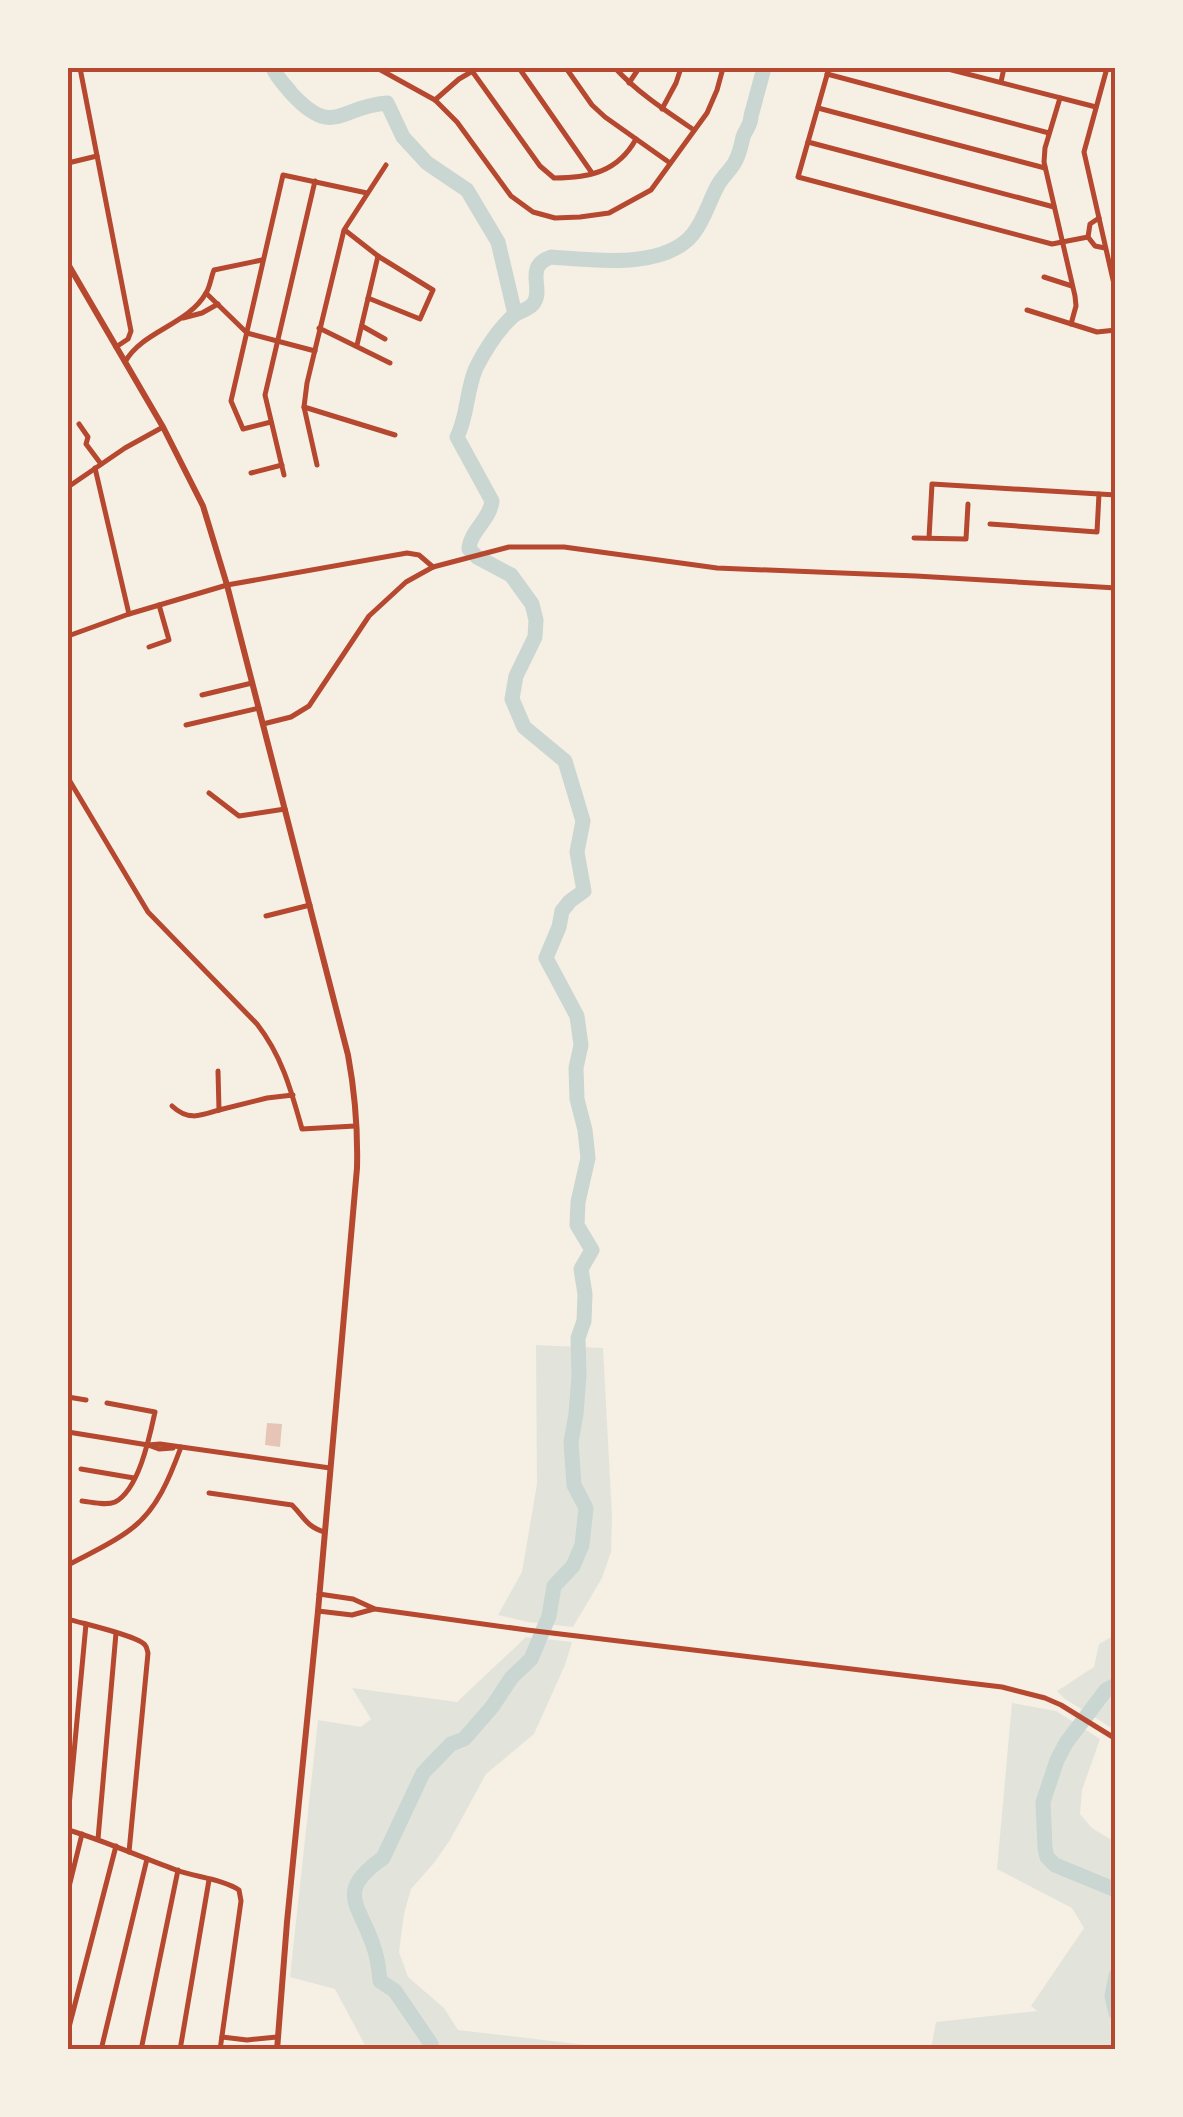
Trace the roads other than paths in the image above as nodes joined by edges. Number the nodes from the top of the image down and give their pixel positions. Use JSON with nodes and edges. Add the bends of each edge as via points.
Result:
{"nodes":[{"id":1,"x":80,"y":68,"type":"edge"},
{"id":2,"x":377,"y":68,"type":"edge"},
{"id":3,"x":392,"y":68,"type":"edge"},
{"id":4,"x":520,"y":68,"type":"edge"},
{"id":5,"x":566,"y":68,"type":"edge"},
{"id":6,"x":615,"y":68,"type":"edge"},
{"id":7,"x":640,"y":68,"type":"edge"},
{"id":8,"x":681,"y":68,"type":"edge"},
{"id":9,"x":723,"y":68,"type":"edge"},
{"id":10,"x":944,"y":68,"type":"edge"},
{"id":11,"x":1004,"y":68,"type":"edge"},
{"id":12,"x":1107,"y":68,"type":"edge"},
{"id":13,"x":475,"y":69,"type":"edge"},
{"id":14,"x":828,"y":71,"type":"edge"},
{"id":15,"x":386,"y":73,"type":"junction"},
{"id":16,"x":1000,"y":82,"type":"junction"},
{"id":17,"x":628,"y":83,"type":"junction"},
{"id":18,"x":1060,"y":98,"type":"junction"},
{"id":19,"x":435,"y":100,"type":"junction"},
{"id":20,"x":1096,"y":107,"type":"junction"},
{"id":21,"x":662,"y":108,"type":"junction"},
{"id":22,"x":818,"y":108,"type":"junction"},
{"id":23,"x":694,"y":130,"type":"junction"},
{"id":24,"x":1049,"y":132,"type":"junction"},
{"id":25,"x":636,"y":140,"type":"junction"},
{"id":26,"x":808,"y":142,"type":"junction"},
{"id":27,"x":98,"y":156,"type":"junction"},
{"id":28,"x":670,"y":163,"type":"junction"},
{"id":29,"x":68,"y":164,"type":"edge"},
{"id":30,"x":386,"y":165,"type":"dead end"},
{"id":31,"x":1045,"y":168,"type":"junction"},
{"id":32,"x":592,"y":172,"type":"junction"},
{"id":33,"x":315,"y":181,"type":"junction"},
{"id":34,"x":367,"y":193,"type":"junction"},
{"id":35,"x":1054,"y":207,"type":"junction"},
{"id":36,"x":1098,"y":218,"type":"junction"},
{"id":37,"x":344,"y":230,"type":"junction"},
{"id":38,"x":1088,"y":236,"type":"junction"},
{"id":39,"x":1062,"y":242,"type":"junction"},
{"id":40,"x":1105,"y":248,"type":"junction"},
{"id":41,"x":378,"y":256,"type":"junction"},
{"id":42,"x":262,"y":260,"type":"junction"},
{"id":43,"x":68,"y":264,"type":"edge"},
{"id":44,"x":1044,"y":277,"type":"dead end"},
{"id":45,"x":1072,"y":286,"type":"junction"},
{"id":46,"x":206,"y":293,"type":"junction"},
{"id":47,"x":1116,"y":293,"type":"edge"},
{"id":48,"x":368,"y":298,"type":"junction"},
{"id":49,"x":218,"y":304,"type":"junction"},
{"id":50,"x":1027,"y":310,"type":"dead end"},
{"id":51,"x":180,"y":319,"type":"junction"},
{"id":52,"x":1071,"y":324,"type":"junction"},
{"id":53,"x":362,"y":326,"type":"junction"},
{"id":54,"x":320,"y":328,"type":"junction"},
{"id":55,"x":1116,"y":330,"type":"edge"},
{"id":56,"x":246,"y":333,"type":"junction"},
{"id":57,"x":386,"y":338,"type":"dead end"},
{"id":58,"x":277,"y":342,"type":"junction"},
{"id":59,"x":357,"y":346,"type":"junction"},
{"id":60,"x":116,"y":348,"type":"junction"},
{"id":61,"x":314,"y":351,"type":"junction"},
{"id":62,"x":124,"y":363,"type":"junction"},
{"id":63,"x":390,"y":363,"type":"dead end"},
{"id":64,"x":304,"y":406,"type":"junction"},
{"id":65,"x":272,"y":422,"type":"junction"},
{"id":66,"x":79,"y":424,"type":"dead end"},
{"id":67,"x":163,"y":428,"type":"junction"},
{"id":68,"x":396,"y":435,"type":"dead end"},
{"id":69,"x":282,"y":465,"type":"junction"},
{"id":70,"x":317,"y":465,"type":"dead end"},
{"id":71,"x":98,"y":466,"type":"junction"},
{"id":72,"x":251,"y":473,"type":"dead end"},
{"id":73,"x":284,"y":475,"type":"dead end"},
{"id":74,"x":68,"y":487,"type":"edge"},
{"id":75,"x":1099,"y":494,"type":"junction"},
{"id":76,"x":1116,"y":495,"type":"edge"},
{"id":77,"x":968,"y":504,"type":"dead end"},
{"id":78,"x":990,"y":524,"type":"dead end"},
{"id":79,"x":914,"y":538,"type":"dead end"},
{"id":80,"x":929,"y":538,"type":"junction"},
{"id":81,"x":433,"y":567,"type":"junction"},
{"id":82,"x":227,"y":585,"type":"junction"},
{"id":83,"x":1116,"y":588,"type":"edge"},
{"id":84,"x":160,"y":605,"type":"junction"},
{"id":85,"x":129,"y":614,"type":"junction"},
{"id":86,"x":68,"y":636,"type":"edge"},
{"id":87,"x":149,"y":646,"type":"dead end"},
{"id":88,"x":252,"y":683,"type":"junction"},
{"id":89,"x":202,"y":695,"type":"dead end"},
{"id":90,"x":259,"y":708,"type":"junction"},
{"id":91,"x":262,"y":724,"type":"junction"},
{"id":92,"x":186,"y":725,"type":"dead end"},
{"id":93,"x":68,"y":778,"type":"edge"},
{"id":94,"x":209,"y":793,"type":"dead end"},
{"id":95,"x":285,"y":809,"type":"junction"},
{"id":96,"x":310,"y":904,"type":"junction"},
{"id":97,"x":266,"y":916,"type":"dead end"},
{"id":98,"x":218,"y":1071,"type":"dead end"},
{"id":99,"x":292,"y":1094,"type":"junction"},
{"id":100,"x":172,"y":1106,"type":"dead end"},
{"id":101,"x":219,"y":1110,"type":"junction"},
{"id":102,"x":358,"y":1126,"type":"junction"},
{"id":103,"x":68,"y":1397,"type":"edge"},
{"id":104,"x":86,"y":1400,"type":"dead end"},
{"id":105,"x":107,"y":1403,"type":"dead end"},
{"id":106,"x":68,"y":1432,"type":"edge"},
{"id":107,"x":148,"y":1445,"type":"junction"},
{"id":108,"x":181,"y":1448,"type":"junction"},
{"id":109,"x":80,"y":1468,"type":"dead end"},
{"id":110,"x":330,"y":1468,"type":"junction"},
{"id":111,"x":134,"y":1478,"type":"junction"},
{"id":112,"x":209,"y":1492,"type":"dead end"},
{"id":113,"x":82,"y":1501,"type":"dead end"},
{"id":114,"x":324,"y":1532,"type":"junction"},
{"id":115,"x":68,"y":1565,"type":"edge"},
{"id":116,"x":319,"y":1594,"type":"junction"},
{"id":117,"x":374,"y":1609,"type":"junction"},
{"id":118,"x":318,"y":1611,"type":"junction"},
{"id":119,"x":68,"y":1619,"type":"edge"},
{"id":120,"x":86,"y":1624,"type":"junction"},
{"id":121,"x":116,"y":1633,"type":"junction"},
{"id":122,"x":1116,"y":1739,"type":"edge"},
{"id":123,"x":68,"y":1817,"type":"edge"},
{"id":124,"x":68,"y":1830,"type":"edge"},
{"id":125,"x":82,"y":1834,"type":"junction"},
{"id":126,"x":98,"y":1838,"type":"junction"},
{"id":127,"x":116,"y":1846,"type":"junction"},
{"id":128,"x":129,"y":1852,"type":"junction"},
{"id":129,"x":147,"y":1859,"type":"junction"},
{"id":130,"x":178,"y":1870,"type":"junction"},
{"id":131,"x":209,"y":1880,"type":"junction"},
{"id":132,"x":68,"y":1890,"type":"edge"},
{"id":133,"x":68,"y":2031,"type":"edge"},
{"id":134,"x":222,"y":2037,"type":"junction"},
{"id":135,"x":276,"y":2038,"type":"junction"},
{"id":136,"x":101,"y":2050,"type":"edge"},
{"id":137,"x":141,"y":2050,"type":"edge"},
{"id":138,"x":180,"y":2050,"type":"edge"},
{"id":139,"x":220,"y":2050,"type":"edge"},
{"id":140,"x":277,"y":2050,"type":"edge"}],
"edges":[{"from":1,"to":27,"type":"street"},
{"from":2,"to":15,"type":"street"},
{"from":3,"to":15,"type":"street"},
{"from":4,"to":32,"type":"street"},
{"from":5,"to":25,"type":"street","via":[[592,105]]},
{"from":6,"to":17,"type":"street"},
{"from":7,"to":17,"type":"street"},
{"from":8,"to":21,"type":"street"},
{"from":9,"to":23,"type":"street"},
{"from":10,"to":16,"type":"street"},
{"from":11,"to":16,"type":"street"},
{"from":12,"to":20,"type":"street"},
{"from":13,"to":19,"type":"street"},
{"from":13,"to":32,"type":"street","via":[[548,174]]},
{"from":14,"to":22,"type":"street"},
{"from":14,"to":24,"type":"street"},
{"from":15,"to":19,"type":"street"},
{"from":16,"to":18,"type":"street"},
{"from":17,"to":21,"type":"street"},
{"from":18,"to":20,"type":"street"},
{"from":18,"to":24,"type":"street"},
{"from":19,"to":28,"type":"street","via":[[511,196],[544,216],[609,213],[651,190]]},
{"from":20,"to":36,"type":"street","via":[[1084,152]]},
{"from":21,"to":23,"type":"street"},
{"from":22,"to":26,"type":"street"},
{"from":22,"to":31,"type":"street"},
{"from":23,"to":28,"type":"street"},
{"from":24,"to":31,"type":"street"},
{"from":25,"to":28,"type":"street"},
{"from":25,"to":32,"type":"street","via":[[618,164]]},
{"from":26,"to":35,"type":"street"},
{"from":26,"to":39,"type":"street","via":[[798,177]]},
{"from":27,"to":29,"type":"street"},
{"from":27,"to":60,"type":"street","via":[[131,331]]},
{"from":30,"to":34,"type":"street"},
{"from":31,"to":35,"type":"street"},
{"from":33,"to":34,"type":"street"},
{"from":33,"to":42,"type":"street","via":[[282,175]]},
{"from":33,"to":58,"type":"street"},
{"from":34,"to":37,"type":"street"},
{"from":35,"to":39,"type":"street"},
{"from":36,"to":38,"type":"street"},
{"from":36,"to":40,"type":"street"},
{"from":37,"to":41,"type":"street"},
{"from":37,"to":54,"type":"street"},
{"from":38,"to":39,"type":"street"},
{"from":38,"to":40,"type":"street"},
{"from":39,"to":45,"type":"street"},
{"from":40,"to":47,"type":"street"},
{"from":41,"to":48,"type":"street"},
{"from":41,"to":48,"type":"street","via":[[433,290],[420,318]]},
{"from":42,"to":46,"type":"street","via":[[214,270]]},
{"from":42,"to":56,"type":"street"},
{"from":43,"to":60,"type":"main road"},
{"from":44,"to":45,"type":"street"},
{"from":45,"to":52,"type":"street"},
{"from":46,"to":49,"type":"street"},
{"from":46,"to":51,"type":"street"},
{"from":48,"to":53,"type":"street"},
{"from":49,"to":51,"type":"street"},
{"from":49,"to":56,"type":"street"},
{"from":50,"to":52,"type":"street"},
{"from":51,"to":62,"type":"street"},
{"from":52,"to":55,"type":"street"},
{"from":53,"to":57,"type":"street"},
{"from":53,"to":59,"type":"street"},
{"from":54,"to":59,"type":"street"},
{"from":54,"to":61,"type":"street"},
{"from":56,"to":58,"type":"street"},
{"from":56,"to":65,"type":"street","via":[[231,401],[243,429]]},
{"from":58,"to":61,"type":"street"},
{"from":58,"to":65,"type":"street","via":[[265,396]]},
{"from":59,"to":63,"type":"street"},
{"from":60,"to":62,"type":"main road"},
{"from":61,"to":64,"type":"street"},
{"from":62,"to":67,"type":"main road"},
{"from":64,"to":68,"type":"street"},
{"from":64,"to":70,"type":"street"},
{"from":65,"to":69,"type":"street"},
{"from":66,"to":71,"type":"street"},
{"from":67,"to":71,"type":"street"},
{"from":67,"to":82,"type":"main road","via":[[203,506]]},
{"from":69,"to":72,"type":"street"},
{"from":69,"to":73,"type":"street"},
{"from":71,"to":74,"type":"street"},
{"from":71,"to":85,"type":"street"},
{"from":75,"to":76,"type":"street"},
{"from":75,"to":78,"type":"street","via":[[1097,532]]},
{"from":75,"to":80,"type":"street","via":[[932,484]]},
{"from":77,"to":80,"type":"street","via":[[966,540]]},
{"from":79,"to":80,"type":"street"},
{"from":81,"to":82,"type":"street","via":[[408,554]]},
{"from":81,"to":83,"type":"street","via":[[503,548],[564,547],[717,568]]},
{"from":81,"to":91,"type":"street","via":[[377,607],[309,706]]},
{"from":82,"to":84,"type":"street"},
{"from":82,"to":88,"type":"main road"},
{"from":84,"to":85,"type":"street"},
{"from":84,"to":87,"type":"street","via":[[169,640]]},
{"from":85,"to":86,"type":"street"},
{"from":88,"to":89,"type":"street"},
{"from":88,"to":90,"type":"main road"},
{"from":90,"to":91,"type":"main road"},
{"from":90,"to":92,"type":"street"},
{"from":91,"to":95,"type":"main road"},
{"from":93,"to":99,"type":"street","via":[[148,912],[272,1043]]},
{"from":94,"to":95,"type":"street","via":[[239,816]]},
{"from":95,"to":96,"type":"main road"},
{"from":96,"to":97,"type":"street"},
{"from":96,"to":102,"type":"main road","via":[[348,1055]]},
{"from":98,"to":101,"type":"street"},
{"from":99,"to":101,"type":"street"},
{"from":99,"to":102,"type":"street","via":[[302,1128]]},
{"from":100,"to":101,"type":"street","via":[[193,1117]]},
{"from":102,"to":110,"type":"main road"},
{"from":103,"to":104,"type":"street"},
{"from":105,"to":107,"type":"street","via":[[155,1412]]},
{"from":106,"to":107,"type":"street"},
{"from":107,"to":108,"type":"street"},
{"from":107,"to":111,"type":"street"},
{"from":108,"to":110,"type":"street"},
{"from":108,"to":115,"type":"street","via":[[145,1517]]},
{"from":109,"to":111,"type":"street"},
{"from":110,"to":114,"type":"main road"},
{"from":111,"to":113,"type":"street","via":[[114,1503]]},
{"from":112,"to":114,"type":"street","via":[[292,1505]]},
{"from":114,"to":116,"type":"main road"},
{"from":116,"to":117,"type":"street","via":[[353,1598]]},
{"from":116,"to":118,"type":"main road"},
{"from":117,"to":118,"type":"street","via":[[352,1615]]},
{"from":117,"to":122,"type":"street","via":[[1002,1687],[1061,1705]]},
{"from":118,"to":135,"type":"main road"},
{"from":119,"to":120,"type":"street"},
{"from":120,"to":121,"type":"street"},
{"from":120,"to":123,"type":"street"},
{"from":121,"to":126,"type":"street"},
{"from":121,"to":128,"type":"street","via":[[141,1642],[148,1653]]},
{"from":124,"to":125,"type":"street"},
{"from":125,"to":126,"type":"street"},
{"from":125,"to":132,"type":"street"},
{"from":126,"to":127,"type":"street"},
{"from":127,"to":128,"type":"street"},
{"from":127,"to":133,"type":"street"},
{"from":128,"to":129,"type":"street"},
{"from":129,"to":130,"type":"street"},
{"from":129,"to":136,"type":"street"},
{"from":130,"to":131,"type":"street"},
{"from":130,"to":137,"type":"street"},
{"from":131,"to":134,"type":"street","via":[[231,1884],[241,1894]]},
{"from":131,"to":138,"type":"street"},
{"from":134,"to":135,"type":"street"},
{"from":134,"to":139,"type":"street"},
{"from":135,"to":140,"type":"main road"}]}
